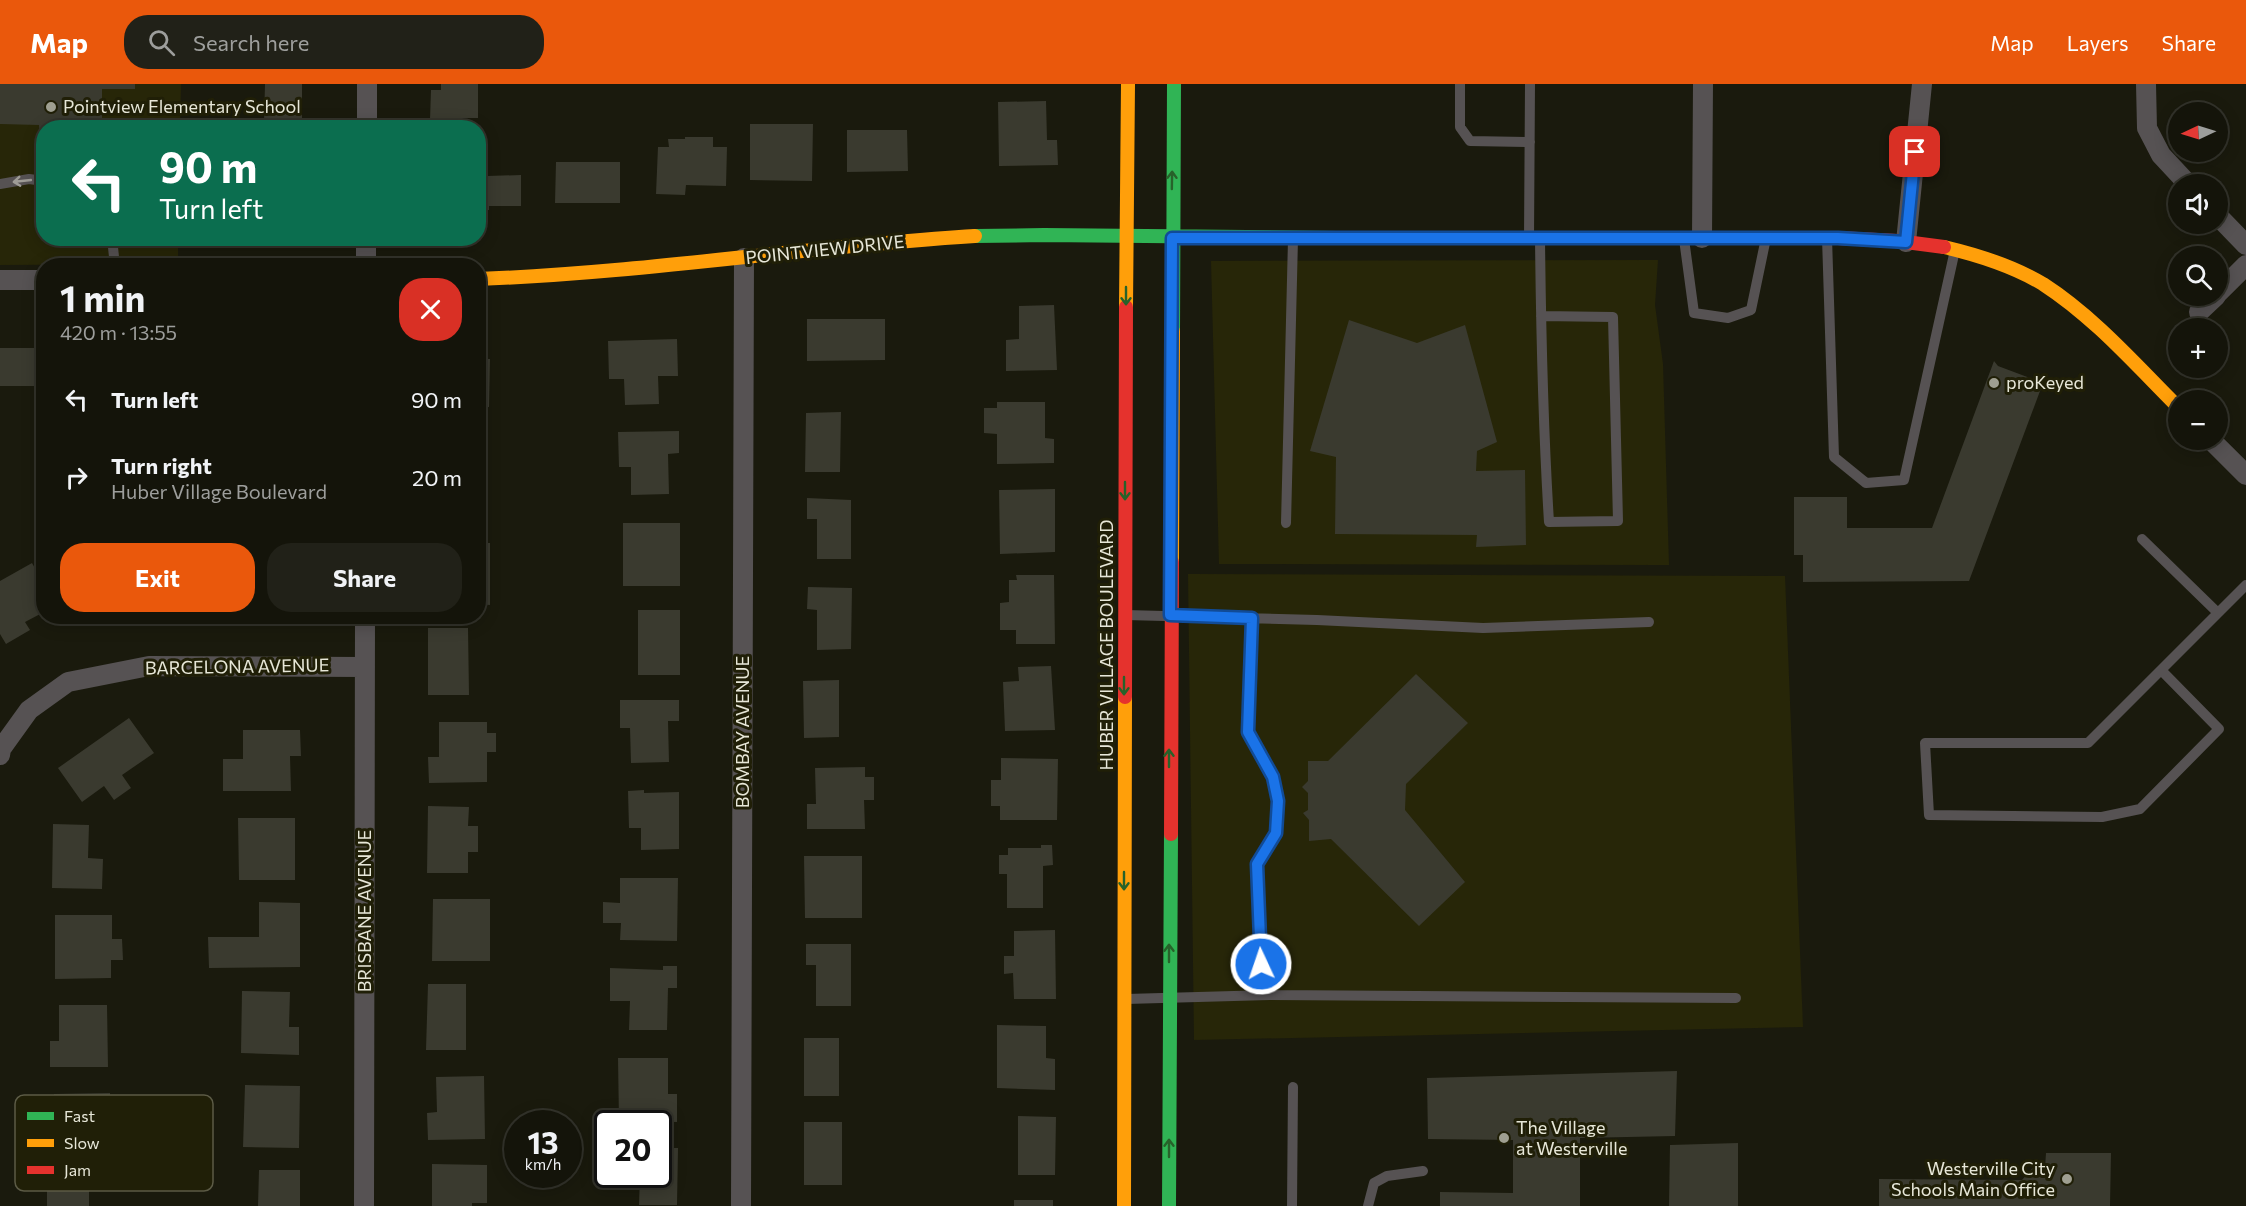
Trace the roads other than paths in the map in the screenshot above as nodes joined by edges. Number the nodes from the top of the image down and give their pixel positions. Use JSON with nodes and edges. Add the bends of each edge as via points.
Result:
{"nodes":[{"id":1,"x":368,"y":84,"type":"edge"},
{"id":2,"x":1128,"y":84,"type":"edge"},
{"id":3,"x":1173,"y":84,"type":"edge"},
{"id":4,"x":1460,"y":84,"type":"edge"},
{"id":5,"x":1530,"y":84,"type":"edge"},
{"id":6,"x":1703,"y":84,"type":"edge"},
{"id":7,"x":1922,"y":84,"type":"edge"},
{"id":8,"x":2146,"y":84,"type":"edge"},
{"id":9,"x":367,"y":120,"type":"edge"},
{"id":10,"x":1530,"y":142,"type":"junction"},
{"id":11,"x":2179,"y":174,"type":"edge"},
{"id":12,"x":36,"y":180,"type":"edge"},
{"id":13,"x":0,"y":184,"type":"edge"},
{"id":14,"x":2228,"y":226,"type":"edge"},
{"id":15,"x":1126,"y":238,"type":"junction"},
{"id":16,"x":1172,"y":238,"type":"junction"},
{"id":17,"x":1293,"y":238,"type":"junction"},
{"id":18,"x":1535,"y":238,"type":"junction"},
{"id":19,"x":1693,"y":238,"type":"junction"},
{"id":20,"x":1766,"y":238,"type":"junction"},
{"id":21,"x":1827,"y":238,"type":"junction"},
{"id":22,"x":1906,"y":242,"type":"junction"},
{"id":23,"x":2246,"y":245,"type":"edge"},
{"id":24,"x":1955,"y":249,"type":"junction"},
{"id":25,"x":744,"y":258,"type":"junction"},
{"id":26,"x":2246,"y":265,"type":"edge"},
{"id":27,"x":486,"y":279,"type":"edge"},
{"id":28,"x":0,"y":280,"type":"edge"},
{"id":29,"x":36,"y":280,"type":"edge"},
{"id":30,"x":2228,"y":283,"type":"edge"},
{"id":31,"x":2205,"y":306,"type":"edge"},
{"id":32,"x":2199,"y":312,"type":"dead end"},
{"id":33,"x":1541,"y":316,"type":"junction"},
{"id":34,"x":2168,"y":397,"type":"edge"},
{"id":35,"x":2221,"y":450,"type":"edge"},
{"id":36,"x":2246,"y":475,"type":"edge"},
{"id":37,"x":1286,"y":523,"type":"dead end"},
{"id":38,"x":2142,"y":539,"type":"dead end"},
{"id":39,"x":2246,"y":585,"type":"edge"},
{"id":40,"x":2218,"y":613,"type":"junction"},
{"id":41,"x":1125,"y":615,"type":"junction"},
{"id":42,"x":1170,"y":615,"type":"junction"},
{"id":43,"x":1252,"y":618,"type":"junction"},
{"id":44,"x":1648,"y":622,"type":"dead end"},
{"id":45,"x":365,"y":624,"type":"edge"},
{"id":46,"x":365,"y":667,"type":"junction"},
{"id":47,"x":2161,"y":670,"type":"junction"},
{"id":48,"x":0,"y":755,"type":"edge"},
{"id":49,"x":1270,"y":995,"type":"junction"},
{"id":50,"x":1736,"y":998,"type":"dead end"},
{"id":51,"x":1123,"y":999,"type":"junction"},
{"id":52,"x":1168,"y":999,"type":"junction"},
{"id":53,"x":1293,"y":1087,"type":"dead end"},
{"id":54,"x":1423,"y":1171,"type":"dead end"},
{"id":55,"x":364,"y":1206,"type":"edge"},
{"id":56,"x":741,"y":1206,"type":"edge"},
{"id":57,"x":1124,"y":1206,"type":"edge"},
{"id":58,"x":1169,"y":1206,"type":"edge"},
{"id":59,"x":1292,"y":1206,"type":"edge"},
{"id":60,"x":1368,"y":1206,"type":"edge"}],
"edges":[{"from":1,"to":9,"type":"street"},
{"from":2,"to":15,"type":"street","name":"HUBER VILLAGE BOULEVARD"},
{"from":16,"to":3,"type":"street","one_way":true},
{"from":4,"to":10,"type":"lane","via":[[1460,127],[1470,141]]},
{"from":5,"to":10,"type":"lane"},
{"from":6,"to":19,"type":"street"},
{"from":7,"to":22,"type":"street"},
{"from":8,"to":11,"type":"street","via":[[2146,128],[2161,155]]},
{"from":10,"to":18,"type":"lane"},
{"from":12,"to":13,"type":"lane","one_way":true},
{"from":14,"to":23,"type":"street"},
{"from":15,"to":16,"type":"street","name":"POINTVIEW DRIVE"},
{"from":15,"to":25,"type":"street","name":"POINTVIEW DRIVE","via":[[984,236]]},
{"from":15,"to":41,"type":"street","name":"HUBER VILLAGE BOULEVARD","one_way":true},
{"from":16,"to":17,"type":"street","name":"POINTVIEW DRIVE"},
{"from":16,"to":42,"type":"street"},
{"from":17,"to":18,"type":"street","name":"POINTVIEW DRIVE"},
{"from":17,"to":37,"type":"lane"},
{"from":18,"to":19,"type":"street","name":"POINTVIEW DRIVE"},
{"from":18,"to":33,"type":"lane"},
{"from":19,"to":20,"type":"street","name":"POINTVIEW DRIVE"},
{"from":19,"to":20,"type":"lane","via":[[1694,313],[1728,318],[1751,310]]},
{"from":20,"to":21,"type":"street","name":"POINTVIEW DRIVE"},
{"from":21,"to":22,"type":"street","name":"POINTVIEW DRIVE"},
{"from":21,"to":24,"type":"lane","via":[[1834,457],[1866,483],[1904,480]]},
{"from":22,"to":24,"type":"street","name":"POINTVIEW DRIVE"},
{"from":24,"to":34,"type":"street","name":"POINTVIEW DRIVE","via":[[2041,284],[2098,327]]},
{"from":25,"to":27,"type":"street","name":"POINTVIEW DRIVE","via":[[630,271]]},
{"from":25,"to":56,"type":"street","name":"BOMBAY AVENUE"},
{"from":26,"to":30,"type":"street"},
{"from":28,"to":29,"type":"street"},
{"from":31,"to":32,"type":"street"},
{"from":33,"to":33,"type":"lane","via":[[1549,522],[1618,521],[1613,317]]},
{"from":35,"to":36,"type":"street"},
{"from":38,"to":40,"type":"lane"},
{"from":39,"to":40,"type":"lane"},
{"from":40,"to":47,"type":"lane"},
{"from":41,"to":42,"type":"lane"},
{"from":41,"to":51,"type":"street","name":"HUBER VILLAGE BOULEVARD","one_way":true},
{"from":42,"to":43,"type":"lane"},
{"from":52,"to":42,"type":"street","one_way":true},
{"from":43,"to":44,"type":"lane","via":[[1483,628]]},
{"from":43,"to":49,"type":"lane","via":[[1248,732],[1273,777],[1278,801],[1276,833],[1257,864],[1261,964]]},
{"from":45,"to":46,"type":"street","name":"BRISBANE AVENUE"},
{"from":46,"to":48,"type":"street","name":"BARCELONA AVENUE","via":[[149,666],[68,682],[29,710]]},
{"from":46,"to":55,"type":"street","name":"BRISBANE AVENUE"},
{"from":47,"to":47,"type":"lane","via":[[2088,743],[1925,743],[1929,815],[2102,817],[2140,808],[2218,729]]},
{"from":49,"to":50,"type":"lane"},
{"from":49,"to":52,"type":"lane"},
{"from":51,"to":52,"type":"lane"},
{"from":51,"to":57,"type":"street","name":"HUBER VILLAGE BOULEVARD"},
{"from":58,"to":52,"type":"street","one_way":true},
{"from":53,"to":59,"type":"lane"},
{"from":54,"to":60,"type":"lane","via":[[1387,1176],[1374,1183]]}]}
